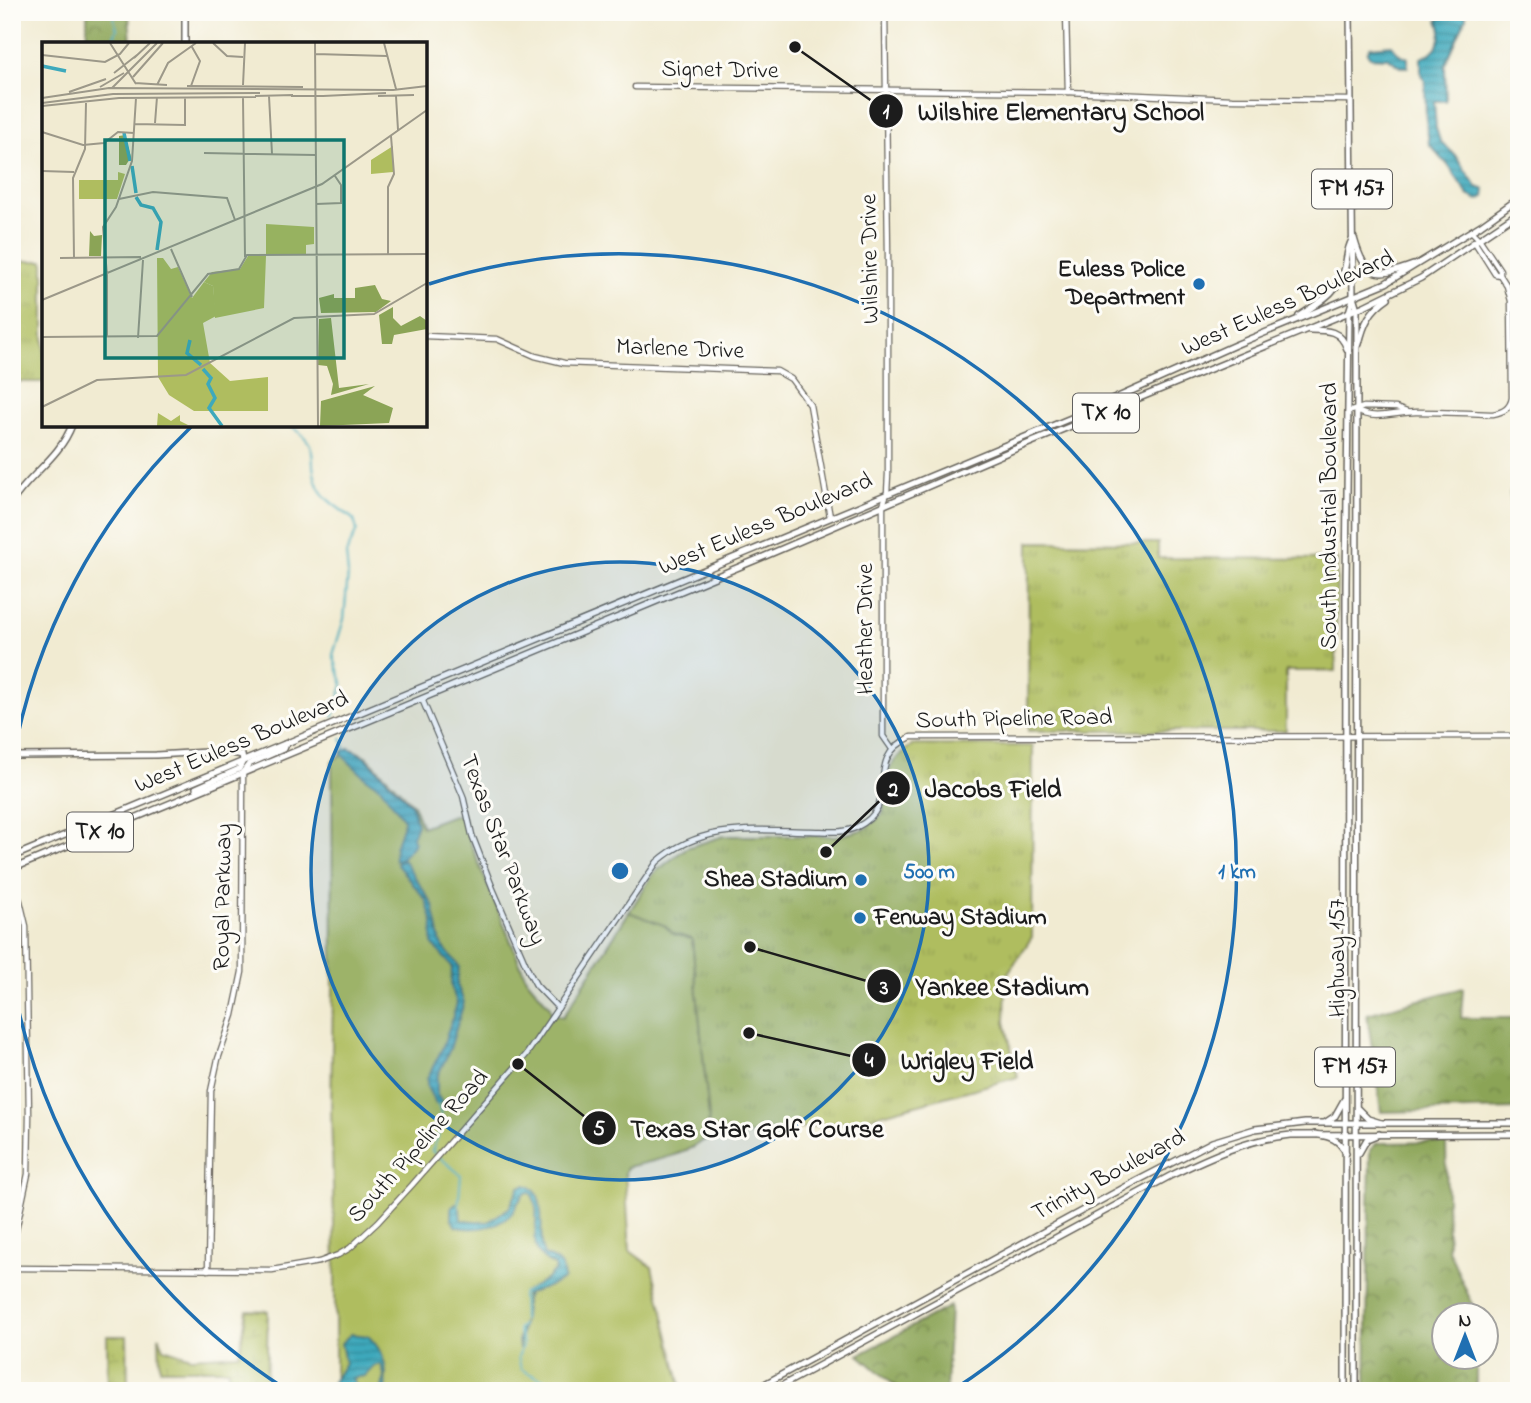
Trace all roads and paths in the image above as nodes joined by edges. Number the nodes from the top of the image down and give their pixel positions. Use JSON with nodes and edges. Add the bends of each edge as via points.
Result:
{"nodes":[{"id":1,"x":186,"y":12,"type":"edge"},
{"id":2,"x":885,"y":12,"type":"edge"},
{"id":3,"x":1066,"y":12,"type":"edge"},
{"id":4,"x":1350,"y":12,"type":"edge"},
{"id":5,"x":185,"y":42,"type":"edge"},
{"id":6,"x":635,"y":87,"type":"dead end"},
{"id":7,"x":886,"y":92,"type":"junction"},
{"id":8,"x":1068,"y":92,"type":"junction"},
{"id":9,"x":1351,"y":100,"type":"junction"},
{"id":10,"x":1519,"y":198,"type":"edge"},
{"id":11,"x":1519,"y":212,"type":"edge"},
{"id":12,"x":1352,"y":231,"type":"junction"},
{"id":13,"x":1471,"y":231,"type":"junction"},
{"id":14,"x":1352,"y":240,"type":"junction"},
{"id":15,"x":1477,"y":241,"type":"junction"},
{"id":16,"x":1426,"y":260,"type":"junction"},
{"id":17,"x":1407,"y":285,"type":"junction"},
{"id":18,"x":1353,"y":296,"type":"junction"},
{"id":19,"x":1357,"y":309,"type":"junction"},
{"id":20,"x":1349,"y":312,"type":"junction"},
{"id":21,"x":1289,"y":322,"type":"junction"},
{"id":22,"x":1307,"y":330,"type":"junction"},
{"id":23,"x":427,"y":337,"type":"edge"},
{"id":24,"x":1249,"y":339,"type":"junction"},
{"id":25,"x":1255,"y":352,"type":"junction"},
{"id":26,"x":1356,"y":357,"type":"junction"},
{"id":27,"x":1349,"y":361,"type":"junction"},
{"id":28,"x":1195,"y":363,"type":"junction"},
{"id":29,"x":1191,"y":377,"type":"junction"},
{"id":30,"x":1357,"y":411,"type":"junction"},
{"id":31,"x":1348,"y":412,"type":"junction"},
{"id":32,"x":71,"y":427,"type":"edge"},
{"id":33,"x":887,"y":493,"type":"junction"},
{"id":34,"x":12,"y":502,"type":"edge"},
{"id":35,"x":1347,"y":503,"type":"junction"},
{"id":36,"x":1357,"y":503,"type":"junction"},
{"id":37,"x":883,"y":505,"type":"junction"},
{"id":38,"x":830,"y":517,"type":"junction"},
{"id":39,"x":418,"y":688,"type":"junction"},
{"id":40,"x":422,"y":698,"type":"junction"},
{"id":41,"x":1347,"y":736,"type":"junction"},
{"id":42,"x":1357,"y":736,"type":"junction"},
{"id":43,"x":1519,"y":736,"type":"edge"},
{"id":44,"x":285,"y":744,"type":"junction"},
{"id":45,"x":892,"y":749,"type":"junction"},
{"id":46,"x":12,"y":756,"type":"edge"},
{"id":47,"x":243,"y":761,"type":"junction"},
{"id":48,"x":243,"y":773,"type":"junction"},
{"id":49,"x":188,"y":795,"type":"junction"},
{"id":50,"x":127,"y":810,"type":"junction"},
{"id":51,"x":128,"y":820,"type":"junction"},
{"id":52,"x":12,"y":857,"type":"edge"},
{"id":53,"x":12,"y":869,"type":"edge"},
{"id":54,"x":12,"y":881,"type":"edge"},
{"id":55,"x":558,"y":1008,"type":"junction"},
{"id":56,"x":1346,"y":1098,"type":"junction"},
{"id":57,"x":1355,"y":1105,"type":"junction"},
{"id":58,"x":1326,"y":1122,"type":"junction"},
{"id":59,"x":1346,"y":1123,"type":"junction"},
{"id":60,"x":1357,"y":1123,"type":"junction"},
{"id":61,"x":1381,"y":1123,"type":"junction"},
{"id":62,"x":1454,"y":1123,"type":"junction"},
{"id":63,"x":1519,"y":1123,"type":"edge"},
{"id":64,"x":1315,"y":1134,"type":"junction"},
{"id":65,"x":1346,"y":1134,"type":"junction"},
{"id":66,"x":1378,"y":1134,"type":"junction"},
{"id":67,"x":1454,"y":1134,"type":"junction"},
{"id":68,"x":1519,"y":1134,"type":"edge"},
{"id":69,"x":1357,"y":1135,"type":"junction"},
{"id":70,"x":1346,"y":1154,"type":"junction"},
{"id":71,"x":1357,"y":1160,"type":"junction"},
{"id":72,"x":1145,"y":1176,"type":"junction"},
{"id":73,"x":1149,"y":1186,"type":"junction"},
{"id":74,"x":1016,"y":1246,"type":"junction"},
{"id":75,"x":12,"y":1249,"type":"edge"},
{"id":76,"x":1021,"y":1256,"type":"junction"},
{"id":77,"x":12,"y":1268,"type":"edge"},
{"id":78,"x":208,"y":1270,"type":"junction"},
{"id":79,"x":1345,"y":1297,"type":"junction"},
{"id":80,"x":1355,"y":1297,"type":"junction"},
{"id":81,"x":870,"y":1326,"type":"junction"},
{"id":82,"x":876,"y":1335,"type":"junction"},
{"id":83,"x":752,"y":1391,"type":"edge"},
{"id":84,"x":772,"y":1391,"type":"edge"},
{"id":85,"x":1345,"y":1391,"type":"edge"},
{"id":86,"x":1356,"y":1391,"type":"edge"}],
"edges":[{"from":1,"to":5,"type":"main road"},
{"from":2,"to":7,"type":"street","name":"Wilshire Drive"},
{"from":3,"to":8,"type":"street"},
{"from":4,"to":9,"type":"main road","name":"South Industrial Boulevard","number":"FM 157"},
{"from":6,"to":7,"type":"street","name":"Signet Drive"},
{"from":7,"to":8,"type":"street","name":"Signet Drive"},
{"from":7,"to":33,"type":"street","name":"Wilshire Drive"},
{"from":8,"to":9,"type":"street","name":"Signet Drive"},
{"from":9,"to":12,"type":"main road","name":"South Industrial Boulevard","number":"FM 157"},
{"from":10,"to":13,"type":"main road","name":"West Euless Boulevard","number":"TX 10"},
{"from":11,"to":15,"type":"main road","name":"West Euless Boulevard","number":"TX 10"},
{"from":12,"to":14,"type":"main road","name":"South Industrial Boulevard","number":"FM 157"},
{"from":12,"to":16,"type":"main road","via":[[1362,263],[1369,270],[1392,272]]},
{"from":13,"to":15,"type":"street"},
{"from":13,"to":16,"type":"main road","name":"West Euless Boulevard","number":"TX 10"},
{"from":14,"to":18,"type":"main road","name":"South Industrial Boulevard","number":"FM 157"},
{"from":14,"to":21,"type":"main road","via":[[1334,290]]},
{"from":15,"to":17,"type":"main road","name":"West Euless Boulevard","number":"TX 10"},
{"from":15,"to":30,"type":"street","via":[[1507,286],[1511,301],[1513,398],[1509,407],[1493,414],[1370,407]]},
{"from":16,"to":18,"type":"main road","name":"West Euless Boulevard","number":"TX 10"},
{"from":17,"to":19,"type":"main road","name":"West Euless Boulevard","number":"TX 10"},
{"from":17,"to":26,"type":"main road","via":[[1373,309]]},
{"from":18,"to":19,"type":"main road","name":"South Industrial Boulevard","number":"FM 157"},
{"from":18,"to":20,"type":"main road","name":"South Industrial Boulevard","number":"FM 157"},
{"from":18,"to":21,"type":"main road","name":"West Euless Boulevard","number":"TX 10"},
{"from":19,"to":20,"type":"main road","name":"West Euless Boulevard","number":"TX 10"},
{"from":19,"to":26,"type":"main road","name":"South Industrial Boulevard","number":"FM 157"},
{"from":20,"to":22,"type":"main road","name":"West Euless Boulevard","number":"TX 10"},
{"from":20,"to":27,"type":"main road","name":"South Industrial Boulevard","number":"FM 157"},
{"from":21,"to":24,"type":"main road","name":"West Euless Boulevard","number":"TX 10"},
{"from":22,"to":25,"type":"main road","name":"West Euless Boulevard","number":"TX 10"},
{"from":22,"to":27,"type":"main road","via":[[1329,330],[1341,336]]},
{"from":23,"to":38,"type":"street","name":"Marlene Drive","via":[[497,339],[564,363],[778,371],[791,379],[810,405]]},
{"from":24,"to":25,"type":"main road"},
{"from":24,"to":28,"type":"main road","name":"West Euless Boulevard","number":"TX 10"},
{"from":25,"to":29,"type":"main road","name":"West Euless Boulevard","number":"TX 10"},
{"from":26,"to":30,"type":"main road","name":"South Industrial Boulevard","number":"FM 157"},
{"from":27,"to":31,"type":"main road","name":"South Industrial Boulevard","number":"FM 157"},
{"from":28,"to":29,"type":"main road","via":[[1189,371]]},
{"from":28,"to":33,"type":"main road","name":"West Euless Boulevard","number":"TX 10"},
{"from":29,"to":37,"type":"main road","name":"West Euless Boulevard","number":"TX 10"},
{"from":30,"to":31,"type":"street"},
{"from":30,"to":36,"type":"main road","name":"South Industrial Boulevard","number":"FM 157"},
{"from":31,"to":35,"type":"main road","name":"South Industrial Boulevard","number":"FM 157"},
{"from":32,"to":34,"type":"main road","via":[[52,458]]},
{"from":33,"to":37,"type":"street","name":"Wilshire Drive"},
{"from":33,"to":38,"type":"main road","name":"West Euless Boulevard","number":"TX 10"},
{"from":35,"to":36,"type":"main road"},
{"from":35,"to":41,"type":"main road","name":"South Industrial Boulevard","number":"FM 157"},
{"from":36,"to":42,"type":"main road","name":"South Industrial Boulevard","number":"FM 157"},
{"from":37,"to":40,"type":"main road","name":"West Euless Boulevard","number":"TX 10"},
{"from":37,"to":45,"type":"street","name":"Heather Drive","via":[[883,736]]},
{"from":38,"to":39,"type":"main road","name":"West Euless Boulevard","number":"TX 10"},
{"from":39,"to":40,"type":"main road"},
{"from":39,"to":44,"type":"main road","name":"West Euless Boulevard","number":"TX 10"},
{"from":40,"to":48,"type":"main road","name":"West Euless Boulevard","number":"TX 10"},
{"from":40,"to":55,"type":"street","name":"Texas Star Parkway","via":[[529,972]]},
{"from":41,"to":42,"type":"street","name":"South Pipeline Road"},
{"from":41,"to":45,"type":"street","name":"South Pipeline Road","via":[[917,736]]},
{"from":41,"to":56,"type":"main road","name":"Highway 157","number":"FM 157"},
{"from":42,"to":43,"type":"street","name":"South Pipeline Road"},
{"from":42,"to":57,"type":"main road","name":"Highway 157","number":"FM 157"},
{"from":44,"to":47,"type":"main road","name":"West Euless Boulevard","number":"TX 10"},
{"from":44,"to":48,"type":"main road","via":[[249,764]]},
{"from":45,"to":55,"type":"street","name":"South Pipeline Road","via":[[884,763],[880,804],[856,828],[721,832],[669,852],[640,885]]},
{"from":46,"to":47,"type":"main road","via":[[224,751],[242,755]]},
{"from":47,"to":49,"type":"main road","via":[[239,769]]},
{"from":47,"to":50,"type":"main road","name":"West Euless Boulevard","number":"TX 10"},
{"from":48,"to":49,"type":"main road","name":"West Euless Boulevard","number":"TX 10"},
{"from":48,"to":78,"type":"street","name":"Royal Parkway","via":[[242,972],[211,1091]]},
{"from":49,"to":51,"type":"main road","name":"West Euless Boulevard","number":"TX 10"},
{"from":50,"to":51,"type":"main road"},
{"from":50,"to":52,"type":"main road","name":"West Euless Boulevard","number":"TX 10"},
{"from":51,"to":53,"type":"main road","name":"West Euless Boulevard","number":"TX 10"},
{"from":54,"to":75,"type":"street","via":[[26,926],[29,1112],[28,1174]]},
{"from":55,"to":78,"type":"street","name":"South Pipeline Road","via":[[516,1067],[378,1222],[349,1248],[332,1258],[272,1270]]},
{"from":56,"to":58,"type":"main road"},
{"from":56,"to":59,"type":"main road","name":"Highway 157","number":"FM 157"},
{"from":57,"to":60,"type":"main road","name":"Highway 157","number":"FM 157"},
{"from":57,"to":61,"type":"main road","via":[[1361,1114]]},
{"from":58,"to":59,"type":"main road","name":"Trinity Boulevard"},
{"from":58,"to":72,"type":"main road","name":"Trinity Boulevard","via":[[1239,1133]]},
{"from":59,"to":60,"type":"main road","name":"Trinity Boulevard"},
{"from":59,"to":65,"type":"main road","name":"Highway 157","number":"FM 157"},
{"from":60,"to":61,"type":"main road","name":"Trinity Boulevard"},
{"from":60,"to":69,"type":"main road","name":"Highway 157","number":"FM 157"},
{"from":61,"to":62,"type":"main road","name":"Trinity Boulevard"},
{"from":62,"to":63,"type":"main road","name":"Trinity Boulevard"},
{"from":62,"to":67,"type":"main road"},
{"from":64,"to":65,"type":"main road","name":"Trinity Boulevard"},
{"from":64,"to":70,"type":"main road","via":[[1334,1138]]},
{"from":64,"to":73,"type":"main road","name":"Trinity Boulevard","via":[[1236,1147]]},
{"from":65,"to":69,"type":"main road","name":"Trinity Boulevard"},
{"from":65,"to":70,"type":"main road","name":"Highway 157","number":"FM 157"},
{"from":66,"to":67,"type":"main road","name":"Trinity Boulevard"},
{"from":66,"to":69,"type":"main road","name":"Trinity Boulevard"},
{"from":66,"to":71,"type":"main road","via":[[1367,1139]]},
{"from":67,"to":68,"type":"main road","name":"Trinity Boulevard"},
{"from":69,"to":71,"type":"main road","name":"Highway 157","number":"FM 157"},
{"from":70,"to":79,"type":"main road","name":"Highway 157","number":"FM 157"},
{"from":71,"to":80,"type":"main road","name":"Highway 157","number":"FM 157"},
{"from":72,"to":73,"type":"main road"},
{"from":72,"to":74,"type":"main road","name":"Trinity Boulevard"},
{"from":73,"to":76,"type":"main road","name":"Trinity Boulevard"},
{"from":74,"to":76,"type":"main road"},
{"from":74,"to":81,"type":"main road","name":"Trinity Boulevard"},
{"from":76,"to":82,"type":"main road","name":"Trinity Boulevard"},
{"from":77,"to":78,"type":"street","name":"South Pipeline Road"},
{"from":79,"to":80,"type":"main road"},
{"from":79,"to":85,"type":"main road","name":"Highway 157","number":"FM 157"},
{"from":80,"to":86,"type":"main road","name":"Highway 157","number":"FM 157"},
{"from":81,"to":82,"type":"main road"},
{"from":81,"to":83,"type":"main road","name":"Trinity Boulevard"},
{"from":82,"to":84,"type":"main road","name":"Trinity Boulevard"}]}
